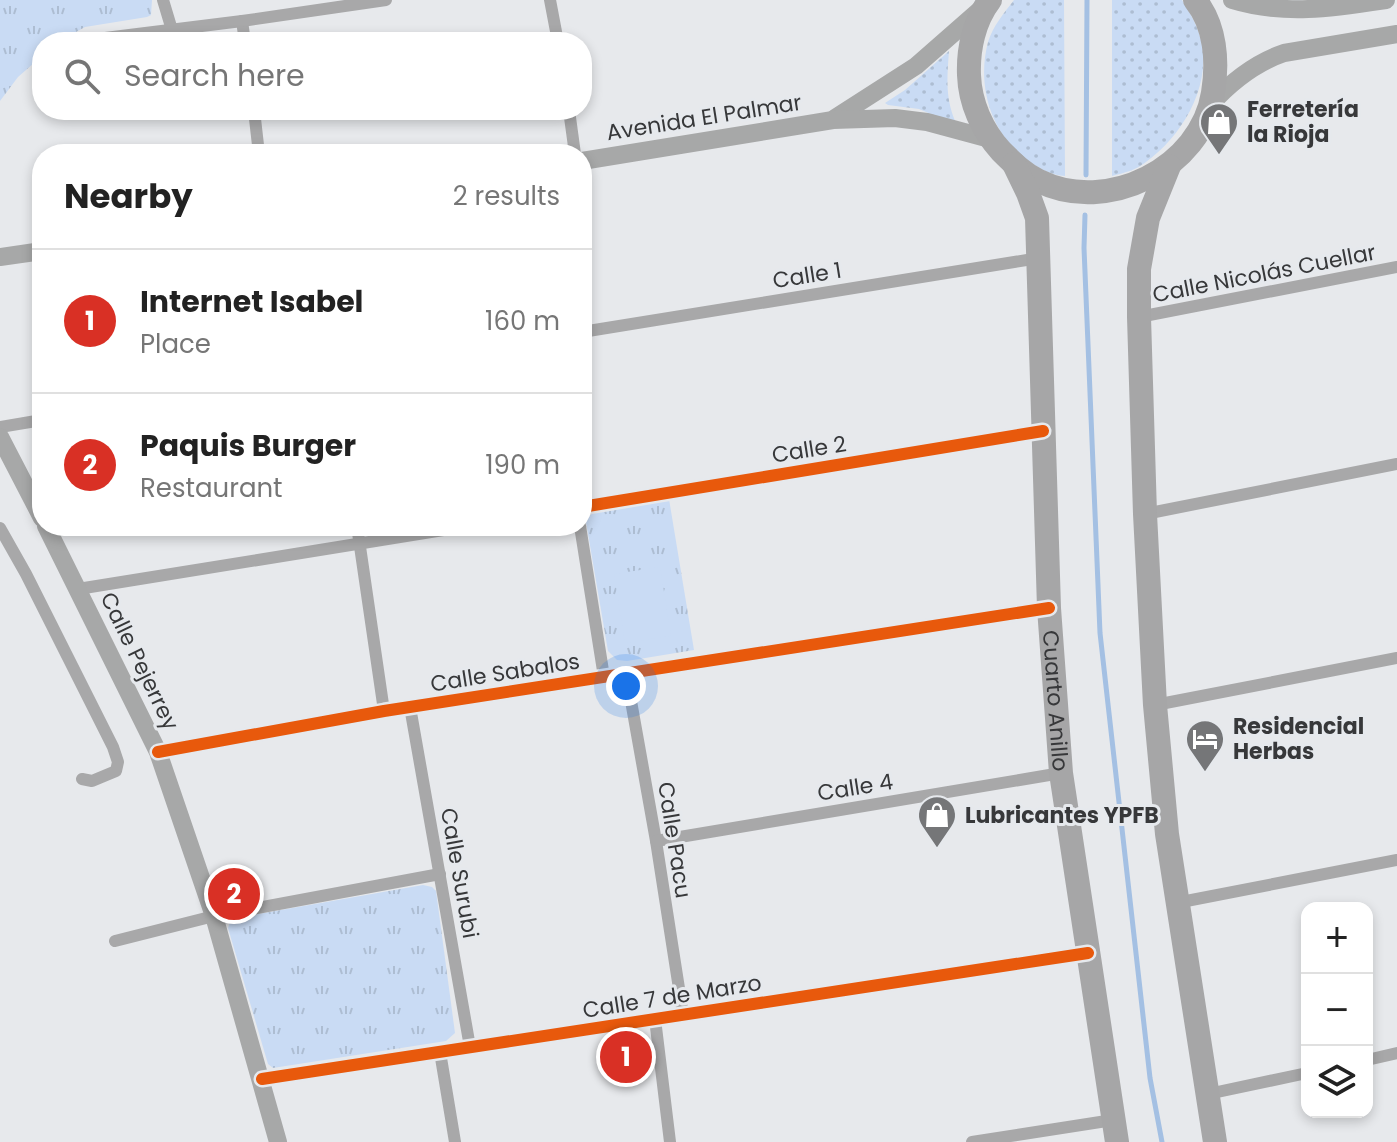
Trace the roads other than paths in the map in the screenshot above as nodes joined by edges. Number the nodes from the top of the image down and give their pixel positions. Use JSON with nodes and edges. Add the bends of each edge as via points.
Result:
{"nodes":[{"id":1,"x":163,"y":0,"type":"edge"},
{"id":2,"x":386,"y":0,"type":"edge"},
{"id":3,"x":550,"y":0,"type":"edge"},
{"id":4,"x":1195,"y":0,"type":"edge"},
{"id":5,"x":1232,"y":0,"type":"edge"},
{"id":6,"x":1386,"y":0,"type":"edge"},
{"id":7,"x":352,"y":2,"type":"edge"},
{"id":8,"x":988,"y":2,"type":"edge"},
{"id":9,"x":1322,"y":5,"type":"edge"},
{"id":10,"x":242,"y":21,"type":"junction"},
{"id":11,"x":172,"y":30,"type":"junction"},
{"id":12,"x":155,"y":32,"type":"edge"},
{"id":13,"x":244,"y":32,"type":"edge"},
{"id":14,"x":556,"y":32,"type":"edge"},
{"id":15,"x":1397,"y":34,"type":"edge"},
{"id":16,"x":1211,"y":104,"type":"junction"},
{"id":17,"x":255,"y":120,"type":"edge"},
{"id":18,"x":570,"y":120,"type":"edge"},
{"id":19,"x":833,"y":120,"type":"junction"},
{"id":20,"x":990,"y":139,"type":"junction"},
{"id":21,"x":258,"y":144,"type":"edge"},
{"id":22,"x":574,"y":144,"type":"edge"},
{"id":23,"x":592,"y":159,"type":"edge"},
{"id":24,"x":1014,"y":164,"type":"junction"},
{"id":25,"x":1169,"y":166,"type":"junction"},
{"id":26,"x":32,"y":252,"type":"edge"},
{"id":27,"x":0,"y":257,"type":"edge"},
{"id":28,"x":1039,"y":258,"type":"junction"},
{"id":29,"x":1397,"y":267,"type":"edge"},
{"id":30,"x":1139,"y":317,"type":"junction"},
{"id":31,"x":592,"y":330,"type":"edge"},
{"id":32,"x":32,"y":422,"type":"edge"},
{"id":33,"x":0,"y":427,"type":"edge"},
{"id":34,"x":1043,"y":431,"type":"junction"},
{"id":35,"x":0,"y":437,"type":"edge"},
{"id":36,"x":1397,"y":464,"type":"edge"},
{"id":37,"x":32,"y":499,"type":"edge"},
{"id":38,"x":592,"y":505,"type":"edge"},
{"id":39,"x":1145,"y":514,"type":"junction"},
{"id":40,"x":0,"y":528,"type":"edge"},
{"id":41,"x":51,"y":536,"type":"edge"},
{"id":42,"x":358,"y":536,"type":"edge"},
{"id":43,"x":404,"y":536,"type":"edge"},
{"id":44,"x":582,"y":536,"type":"edge"},
{"id":45,"x":359,"y":543,"type":"junction"},
{"id":46,"x":78,"y":589,"type":"junction"},
{"id":47,"x":1049,"y":608,"type":"junction"},
{"id":48,"x":1397,"y":658,"type":"edge"},
{"id":49,"x":626,"y":673,"type":"junction"},
{"id":50,"x":604,"y":677,"type":"junction"},
{"id":51,"x":1155,"y":705,"type":"junction"},
{"id":52,"x":410,"y":707,"type":"junction"},
{"id":53,"x":384,"y":711,"type":"junction"},
{"id":54,"x":158,"y":752,"type":"junction"},
{"id":55,"x":1061,"y":773,"type":"junction"},
{"id":56,"x":82,"y":779,"type":"dead end"},
{"id":57,"x":656,"y":841,"type":"junction"},
{"id":58,"x":1397,"y":860,"type":"edge"},
{"id":59,"x":440,"y":874,"type":"junction"},
{"id":60,"x":1176,"y":903,"type":"junction"},
{"id":61,"x":214,"y":916,"type":"junction"},
{"id":62,"x":115,"y":941,"type":"dead end"},
{"id":63,"x":1088,"y":953,"type":"junction"},
{"id":64,"x":683,"y":1014,"type":"junction"},
{"id":65,"x":655,"y":1019,"type":"junction"},
{"id":66,"x":470,"y":1047,"type":"junction"},
{"id":67,"x":440,"y":1052,"type":"junction"},
{"id":68,"x":1397,"y":1053,"type":"edge"},
{"id":69,"x":1373,"y":1059,"type":"edge"},
{"id":70,"x":1301,"y":1074,"type":"edge"},
{"id":71,"x":262,"y":1079,"type":"junction"},
{"id":72,"x":1208,"y":1094,"type":"junction"},
{"id":73,"x":1115,"y":1131,"type":"edge"},
{"id":74,"x":278,"y":1142,"type":"edge"},
{"id":75,"x":455,"y":1142,"type":"edge"},
{"id":76,"x":670,"y":1142,"type":"edge"},
{"id":77,"x":972,"y":1142,"type":"edge"},
{"id":78,"x":1215,"y":1142,"type":"edge"}],
"edges":[{"from":1,"to":11,"type":"street"},
{"from":2,"to":7,"type":"street"},
{"from":3,"to":14,"type":"street"},
{"from":4,"to":16,"type":"highway","via":[[1213,37],[1217,70]]},
{"from":5,"to":9,"type":"street","via":[[1279,10]]},
{"from":6,"to":9,"type":"street"},
{"from":7,"to":10,"type":"street"},
{"from":8,"to":19,"type":"street","name":"Avenida El Palmar","via":[[916,66]]},
{"from":8,"to":20,"type":"highway","via":[[968,58],[969,87]]},
{"from":10,"to":11,"type":"street"},
{"from":10,"to":13,"type":"street"},
{"from":11,"to":12,"type":"street"},
{"from":15,"to":16,"type":"street","via":[[1268,58]]},
{"from":16,"to":25,"type":"highway","via":[[1202,128]]},
{"from":17,"to":21,"type":"street"},
{"from":18,"to":22,"type":"street"},
{"from":19,"to":20,"type":"street","name":"Avenida El Palmar","via":[[895,118]]},
{"from":19,"to":23,"type":"street","name":"Avenida El Palmar"},
{"from":20,"to":24,"type":"highway"},
{"from":24,"to":25,"type":"highway","via":[[1034,179],[1085,192],[1140,183]]},
{"from":24,"to":28,"type":"highway","name":"Cuarto Anillo","via":[[1037,218]]},
{"from":25,"to":30,"type":"highway","via":[[1148,218],[1139,269]]},
{"from":26,"to":27,"type":"street"},
{"from":28,"to":31,"type":"street","name":"Calle 1"},
{"from":28,"to":34,"type":"highway","name":"Cuarto Anillo"},
{"from":29,"to":30,"type":"street","name":"Calle Nicolás Cuellar"},
{"from":30,"to":39,"type":"highway"},
{"from":32,"to":33,"type":"street"},
{"from":34,"to":38,"type":"street","name":"Calle 2"},
{"from":34,"to":47,"type":"highway","name":"Cuarto Anillo"},
{"from":35,"to":37,"type":"street"},
{"from":36,"to":39,"type":"street"},
{"from":39,"to":51,"type":"highway"},
{"from":40,"to":56,"type":"street","via":[[118,762],[116,771],[92,781]]},
{"from":41,"to":46,"type":"street","name":"Calle Pejerrey"},
{"from":42,"to":45,"type":"street"},
{"from":43,"to":45,"type":"street"},
{"from":44,"to":50,"type":"street"},
{"from":45,"to":46,"type":"street"},
{"from":45,"to":53,"type":"street"},
{"from":46,"to":54,"type":"street","name":"Calle Pejerrey"},
{"from":47,"to":49,"type":"street","name":"Calle Sabalos"},
{"from":47,"to":55,"type":"highway","name":"Cuarto Anillo"},
{"from":48,"to":51,"type":"street"},
{"from":49,"to":50,"type":"street","name":"Calle Sabalos"},
{"from":49,"to":57,"type":"street","name":"Calle Pacu"},
{"from":50,"to":52,"type":"street","name":"Calle Sabalos"},
{"from":51,"to":60,"type":"highway"},
{"from":52,"to":53,"type":"street","name":"Calle Sabalos"},
{"from":52,"to":59,"type":"street","name":"Calle Surubi"},
{"from":53,"to":54,"type":"street","name":"Calle Sabalos"},
{"from":54,"to":61,"type":"street","name":"Calle Pejerrey"},
{"from":55,"to":57,"type":"street","name":"Calle 4"},
{"from":55,"to":63,"type":"highway","name":"Cuarto Anillo"},
{"from":57,"to":64,"type":"street","name":"Calle Pacu"},
{"from":58,"to":60,"type":"street"},
{"from":59,"to":61,"type":"street"},
{"from":59,"to":66,"type":"street","name":"Calle Surubi"},
{"from":60,"to":72,"type":"highway"},
{"from":61,"to":62,"type":"street"},
{"from":61,"to":71,"type":"street","name":"Calle Pejerrey"},
{"from":63,"to":64,"type":"street","name":"Calle 7 de Marzo"},
{"from":63,"to":73,"type":"highway","name":"Cuarto Anillo"},
{"from":64,"to":65,"type":"street","name":"Calle 7 de Marzo"},
{"from":65,"to":66,"type":"street","name":"Calle 7 de Marzo"},
{"from":65,"to":76,"type":"street"},
{"from":66,"to":67,"type":"street","name":"Calle 7 de Marzo"},
{"from":67,"to":71,"type":"street","name":"Calle 7 de Marzo"},
{"from":67,"to":75,"type":"street"},
{"from":68,"to":69,"type":"street"},
{"from":70,"to":72,"type":"street"},
{"from":71,"to":74,"type":"street","name":"Calle Pejerrey"},
{"from":72,"to":78,"type":"highway"},
{"from":73,"to":77,"type":"street"}]}
